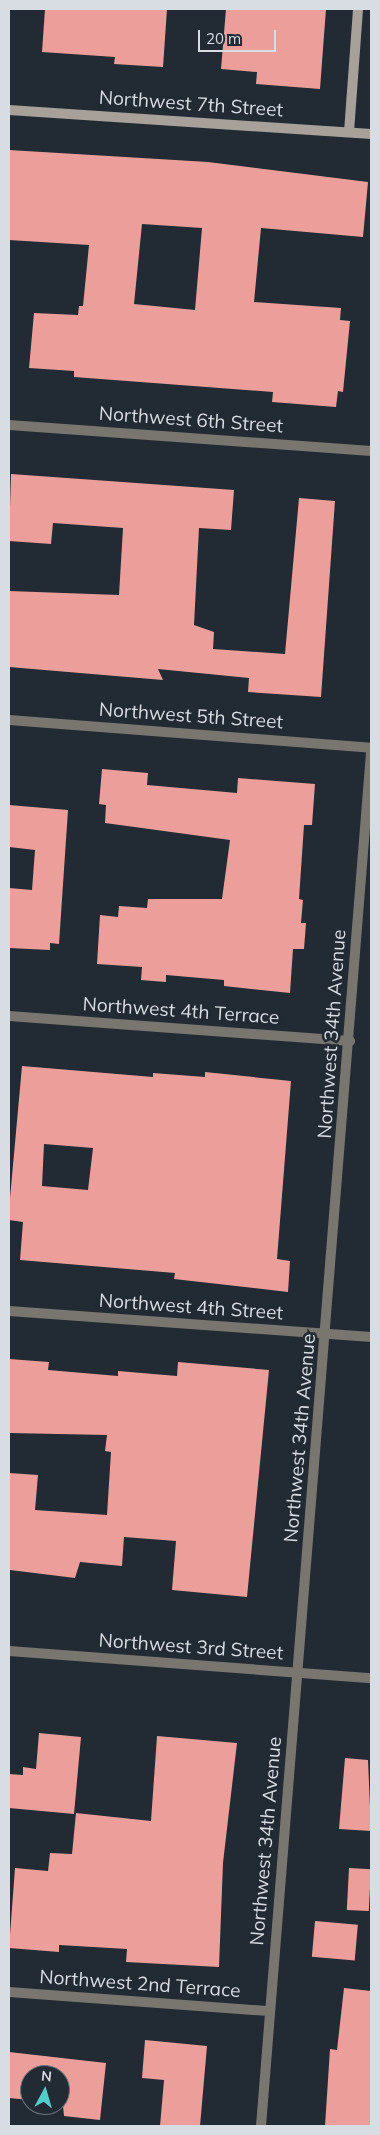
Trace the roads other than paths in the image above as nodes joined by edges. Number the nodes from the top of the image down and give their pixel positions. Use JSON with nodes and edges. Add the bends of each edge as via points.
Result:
{"nodes":[{"id":1,"x":358,"y":9,"type":"edge"},
{"id":2,"x":9,"y":110,"type":"edge"},
{"id":3,"x":349,"y":132,"type":"junction"},
{"id":4,"x":371,"y":134,"type":"edge"},
{"id":5,"x":9,"y":424,"type":"edge"},
{"id":6,"x":371,"y":451,"type":"edge"},
{"id":7,"x":9,"y":720,"type":"edge"},
{"id":8,"x":371,"y":748,"type":"edge"},
{"id":9,"x":371,"y":752,"type":"edge"},
{"id":10,"x":9,"y":1016,"type":"edge"},
{"id":11,"x":350,"y":1042,"type":"junction"},
{"id":12,"x":9,"y":1311,"type":"edge"},
{"id":13,"x":326,"y":1334,"type":"junction"},
{"id":14,"x":371,"y":1338,"type":"edge"},
{"id":15,"x":9,"y":1651,"type":"edge"},
{"id":16,"x":299,"y":1672,"type":"junction"},
{"id":17,"x":371,"y":1678,"type":"edge"},
{"id":18,"x":9,"y":1992,"type":"edge"},
{"id":19,"x":269,"y":2011,"type":"junction"},
{"id":20,"x":261,"y":2126,"type":"edge"}],
"edges":[{"from":1,"to":3,"type":"main road"},
{"from":2,"to":3,"type":"main road","name":"Northwest 7th Street"},
{"from":3,"to":4,"type":"main road","name":"Northwest 7th Street"},
{"from":5,"to":6,"type":"street","name":"Northwest 6th Street"},
{"from":7,"to":8,"type":"street","name":"Northwest 5th Street"},
{"from":9,"to":11,"type":"street","name":"Northwest 34th Avenue"},
{"from":10,"to":11,"type":"street","name":"Northwest 4th Terrace"},
{"from":11,"to":13,"type":"street","name":"Northwest 34th Avenue"},
{"from":12,"to":13,"type":"street","name":"Northwest 4th Street"},
{"from":13,"to":14,"type":"street","name":"Northwest 4th Street"},
{"from":13,"to":16,"type":"street","name":"Northwest 34th Avenue"},
{"from":15,"to":16,"type":"street","name":"Northwest 3rd Street"},
{"from":16,"to":17,"type":"street","name":"Northwest 3rd Street"},
{"from":16,"to":19,"type":"street","name":"Northwest 34th Avenue"},
{"from":18,"to":19,"type":"street","name":"Northwest 2nd Terrace"},
{"from":19,"to":20,"type":"street","name":"Northwest 34th Avenue"}]}
